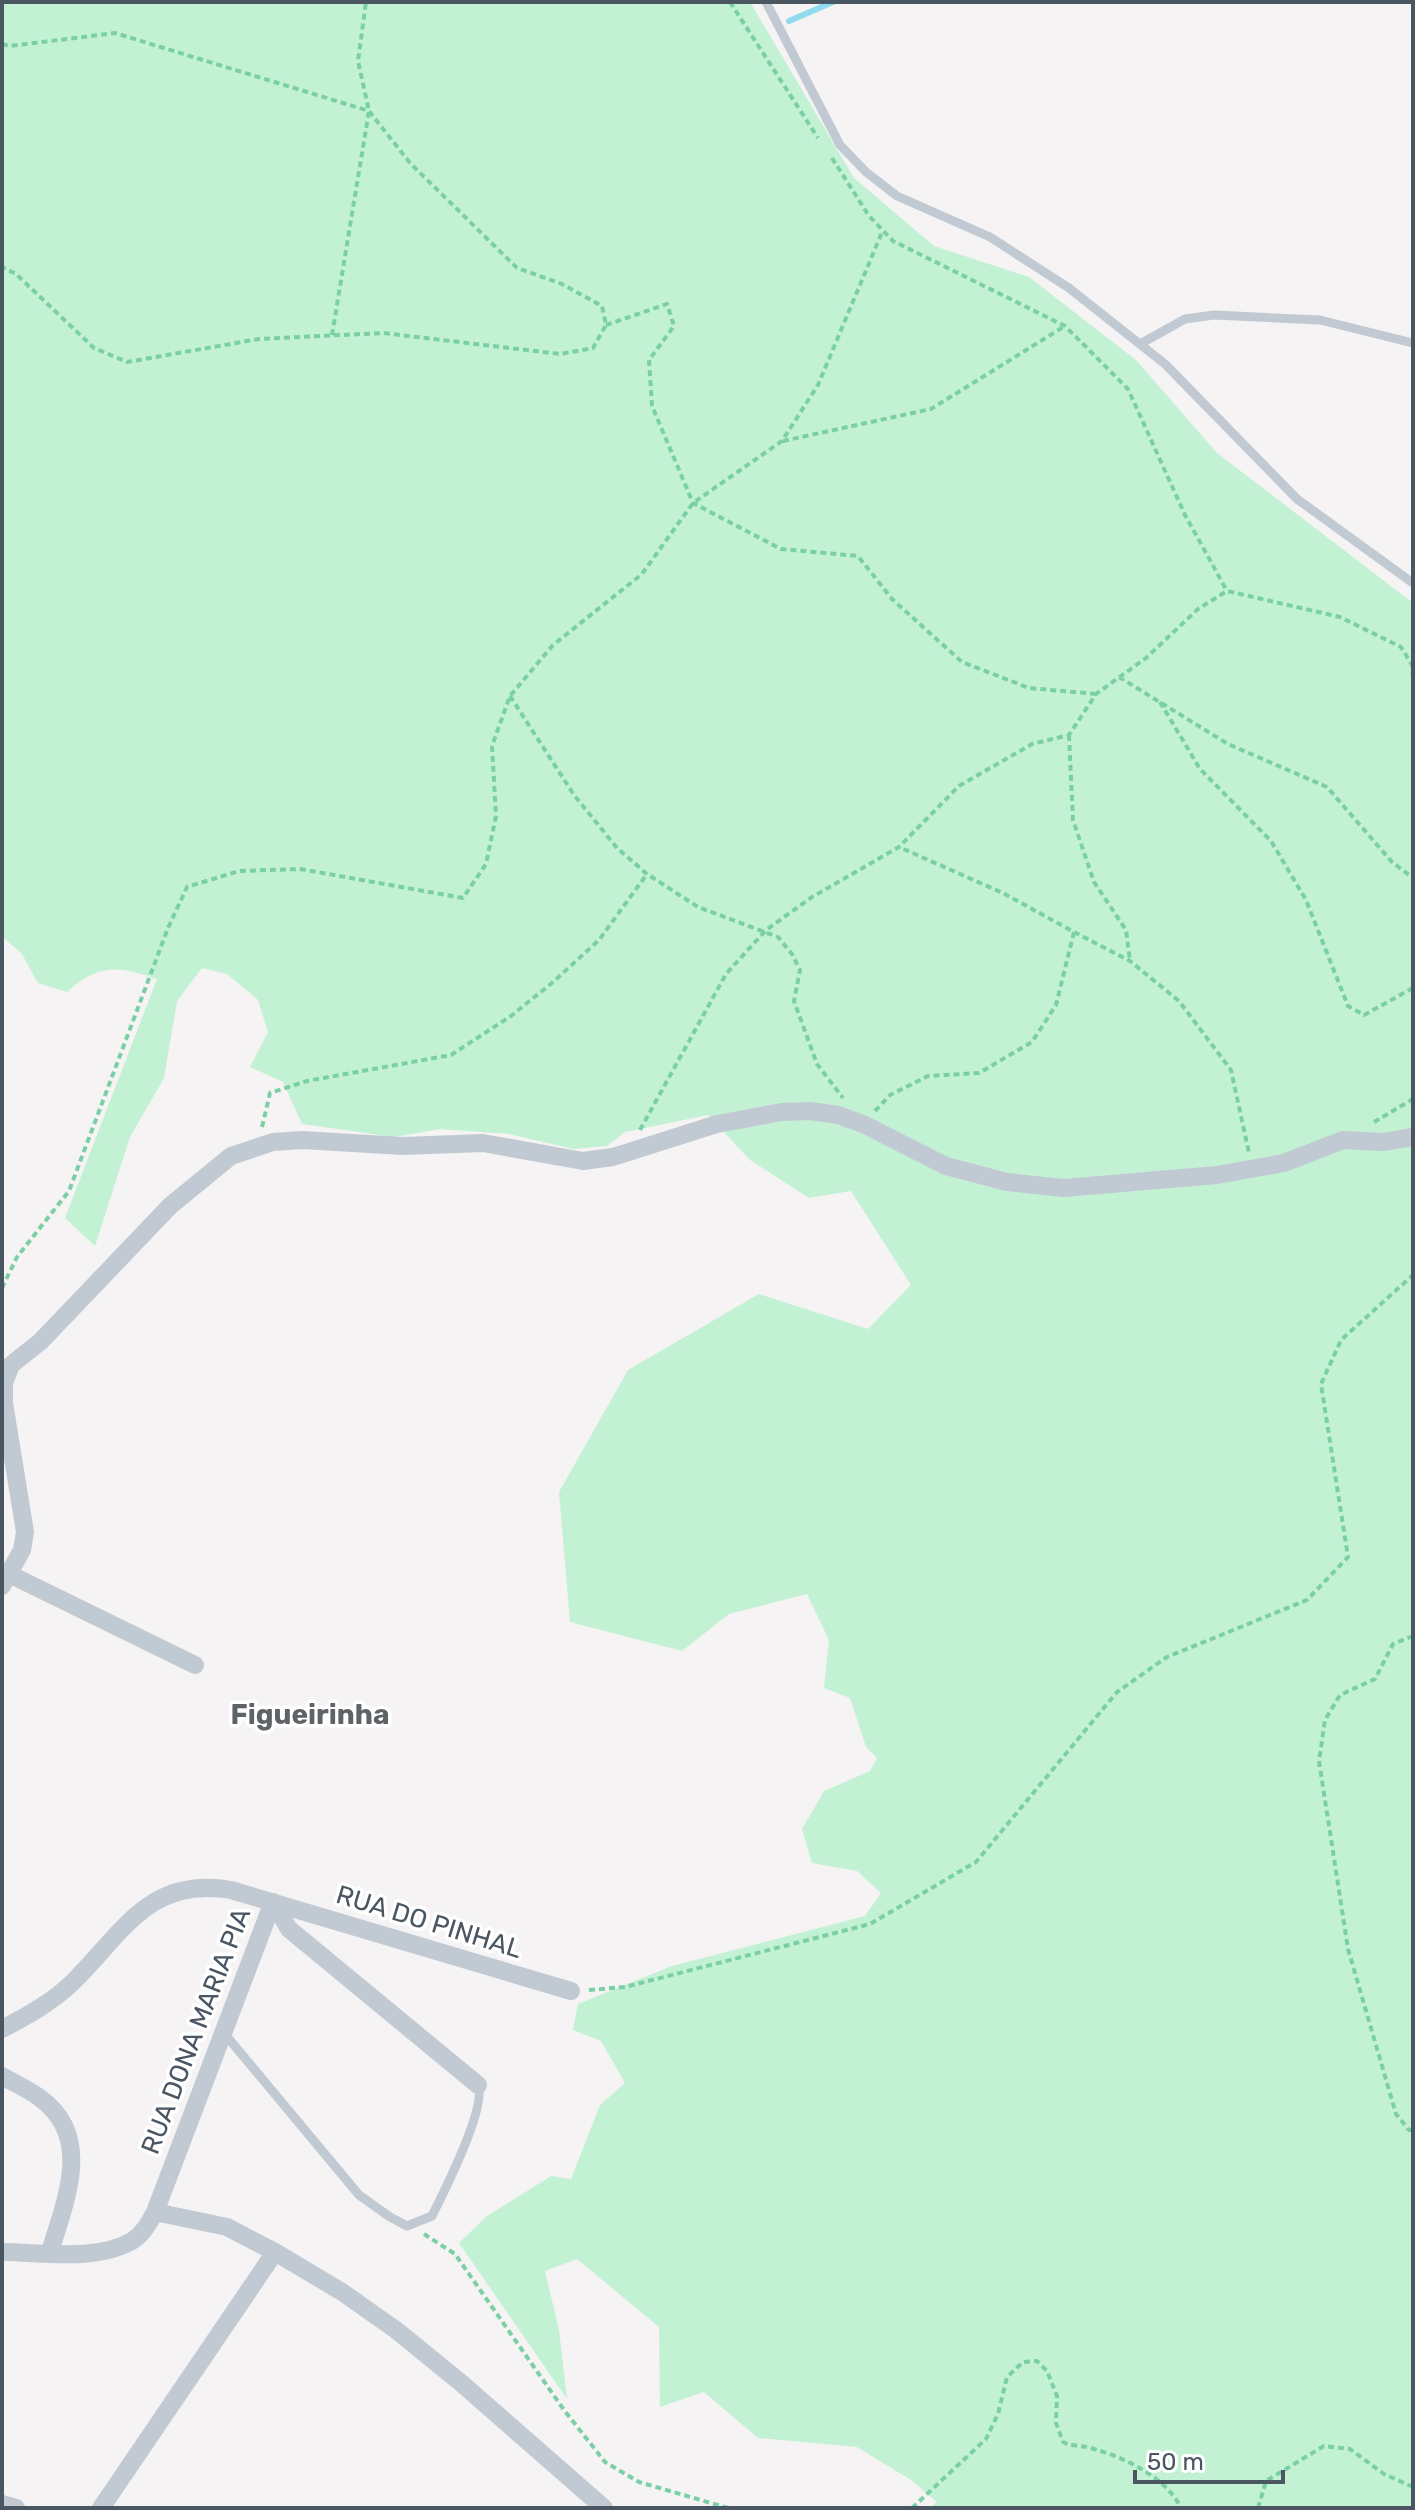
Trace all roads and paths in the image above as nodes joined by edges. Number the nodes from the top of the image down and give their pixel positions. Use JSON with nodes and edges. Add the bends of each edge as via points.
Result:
{"nodes":[{"id":1,"x":366,"y":2,"type":"edge"},
{"id":2,"x":730,"y":2,"type":"edge"},
{"id":3,"x":766,"y":2,"type":"edge"},
{"id":4,"x":2,"y":44,"type":"edge"},
{"id":5,"x":369,"y":111,"type":"junction"},
{"id":6,"x":883,"y":230,"type":"junction"},
{"id":7,"x":2,"y":267,"type":"edge"},
{"id":8,"x":606,"y":325,"type":"junction"},
{"id":9,"x":1065,"y":326,"type":"junction"},
{"id":10,"x":332,"y":335,"type":"junction"},
{"id":11,"x":1413,"y":343,"type":"edge"},
{"id":12,"x":1140,"y":344,"type":"junction"},
{"id":13,"x":782,"y":441,"type":"junction"},
{"id":14,"x":693,"y":503,"type":"junction"},
{"id":15,"x":1413,"y":583,"type":"edge"},
{"id":16,"x":1227,"y":591,"type":"junction"},
{"id":17,"x":1119,"y":677,"type":"junction"},
{"id":18,"x":1413,"y":677,"type":"edge"},
{"id":19,"x":1096,"y":694,"type":"junction"},
{"id":20,"x":510,"y":696,"type":"junction"},
{"id":21,"x":1160,"y":702,"type":"junction"},
{"id":22,"x":1069,"y":735,"type":"junction"},
{"id":23,"x":899,"y":847,"type":"junction"},
{"id":24,"x":647,"y":874,"type":"junction"},
{"id":25,"x":1413,"y":878,"type":"edge"},
{"id":26,"x":766,"y":930,"type":"junction"},
{"id":27,"x":1074,"y":932,"type":"junction"},
{"id":28,"x":1130,"y":961,"type":"junction"},
{"id":29,"x":1413,"y":988,"type":"edge"},
{"id":30,"x":1413,"y":1099,"type":"edge"},
{"id":31,"x":855,"y":1122,"type":"junction"},
{"id":32,"x":1413,"y":1137,"type":"edge"},
{"id":33,"x":1343,"y":1140,"type":"junction"},
{"id":34,"x":259,"y":1145,"type":"junction"},
{"id":35,"x":627,"y":1153,"type":"junction"},
{"id":36,"x":1253,"y":1169,"type":"junction"},
{"id":37,"x":1413,"y":1275,"type":"edge"},
{"id":38,"x":2,"y":1288,"type":"edge"},
{"id":39,"x":5,"y":1580,"type":"edge"},
{"id":40,"x":1413,"y":1636,"type":"edge"},
{"id":41,"x":195,"y":1665,"type":"dead end"},
{"id":42,"x":273,"y":1902,"type":"junction"},
{"id":43,"x":571,"y":1991,"type":"joint"},
{"id":44,"x":2,"y":2029,"type":"edge"},
{"id":45,"x":223,"y":2031,"type":"junction"},
{"id":46,"x":2,"y":2076,"type":"edge"},
{"id":47,"x":478,"y":2085,"type":"joint"},
{"id":48,"x":1413,"y":2130,"type":"edge"},
{"id":49,"x":155,"y":2212,"type":"junction"},
{"id":50,"x":407,"y":2226,"type":"junction"},
{"id":51,"x":2,"y":2252,"type":"edge"},
{"id":52,"x":50,"y":2252,"type":"junction"},
{"id":53,"x":275,"y":2252,"type":"junction"},
{"id":54,"x":1413,"y":2487,"type":"edge"},
{"id":55,"x":2,"y":2504,"type":"edge"},
{"id":56,"x":16,"y":2508,"type":"edge"},
{"id":57,"x":101,"y":2508,"type":"edge"},
{"id":58,"x":604,"y":2508,"type":"edge"},
{"id":59,"x":728,"y":2508,"type":"edge"},
{"id":60,"x":912,"y":2508,"type":"edge"},
{"id":61,"x":1181,"y":2508,"type":"edge"},
{"id":62,"x":1258,"y":2508,"type":"edge"}],
"edges":[{"from":1,"to":5,"type":"path","via":[[358,61]]},
{"from":2,"to":6,"type":"path"},
{"from":3,"to":12,"type":"lane","via":[[840,145],[866,172],[897,196],[990,237],[1069,288]]},
{"from":4,"to":5,"type":"path","via":[[115,33]]},
{"from":5,"to":8,"type":"path","via":[[410,163],[517,268],[602,306]]},
{"from":5,"to":10,"type":"path"},
{"from":6,"to":9,"type":"path","via":[[893,241]]},
{"from":6,"to":13,"type":"path","via":[[818,385]]},
{"from":7,"to":10,"type":"path","via":[[94,348],[127,362],[259,339]]},
{"from":8,"to":10,"type":"path","via":[[593,348],[560,354],[383,333]]},
{"from":8,"to":14,"type":"path","via":[[667,304],[674,326],[649,360],[652,406]]},
{"from":9,"to":13,"type":"path","via":[[931,409]]},
{"from":9,"to":16,"type":"path","via":[[1128,389],[1185,515]]},
{"from":11,"to":12,"type":"lane","via":[[1320,320],[1214,315],[1185,319]]},
{"from":12,"to":15,"type":"lane","via":[[1297,499]]},
{"from":13,"to":14,"type":"path"},
{"from":14,"to":19,"type":"path","via":[[781,549],[858,556],[892,599],[962,662],[1029,688]]},
{"from":14,"to":20,"type":"path","via":[[642,574],[553,645]]},
{"from":16,"to":17,"type":"path"},
{"from":16,"to":18,"type":"path","via":[[1340,617],[1401,647]]},
{"from":17,"to":19,"type":"path"},
{"from":17,"to":21,"type":"path"},
{"from":19,"to":22,"type":"path"},
{"from":20,"to":24,"type":"path","via":[[574,795],[617,848]]},
{"from":20,"to":38,"type":"path","via":[[492,746],[496,816],[486,864],[463,898],[300,869],[239,871],[187,887],[69,1191],[17,1257]]},
{"from":21,"to":25,"type":"path","via":[[1228,744],[1327,787],[1392,862]]},
{"from":21,"to":29,"type":"path","via":[[1200,769],[1271,841],[1306,900],[1348,1006],[1364,1015]]},
{"from":22,"to":23,"type":"path","via":[[1032,744],[959,786]]},
{"from":22,"to":28,"type":"path","via":[[1073,820],[1094,882],[1126,930]]},
{"from":23,"to":26,"type":"path"},
{"from":23,"to":27,"type":"path","via":[[1003,893]]},
{"from":24,"to":26,"type":"path","via":[[698,907]]},
{"from":24,"to":34,"type":"path","via":[[599,940],[511,1016],[451,1055],[307,1081],[270,1093]]},
{"from":26,"to":31,"type":"path","via":[[778,937],[800,970],[797,1012],[817,1064]]},
{"from":26,"to":35,"type":"path","via":[[726,974]]},
{"from":27,"to":28,"type":"path"},
{"from":27,"to":31,"type":"path","via":[[1056,1005],[1032,1042],[979,1073],[928,1076],[890,1095]]},
{"from":28,"to":36,"type":"path","via":[[1179,1001],[1231,1070]]},
{"from":30,"to":33,"type":"path"},
{"from":31,"to":35,"type":"street","via":[[810,1111],[750,1117]]},
{"from":31,"to":36,"type":"street","via":[[946,1166],[1007,1182],[1077,1188]]},
{"from":32,"to":33,"type":"street"},
{"from":33,"to":36,"type":"street"},
{"from":34,"to":35,"type":"street","via":[[287,1140],[391,1146],[483,1143],[583,1161]]},
{"from":34,"to":39,"type":"street","via":[[231,1156],[194,1184],[41,1341],[11,1365],[4,1403],[25,1532],[22,1550]]},
{"from":37,"to":43,"type":"path","via":[[1341,1340],[1321,1384],[1348,1557],[1307,1600],[1167,1657],[1117,1692],[976,1862],[870,1924],[625,1987]]},
{"from":39,"to":41,"type":"street"},
{"from":40,"to":48,"type":"path","via":[[1393,1644],[1375,1679],[1340,1695],[1325,1720],[1319,1761],[1348,1949],[1396,2114]]},
{"from":42,"to":43,"type":"street","name":"RUA DO PINHAL"},
{"from":42,"to":44,"type":"street","name":"RUA DONA MARIA PIA","via":[[212,1887],[171,1893],[134,1916],[60,1993]]},
{"from":42,"to":45,"type":"street","name":"RUA DONA MARIA PIA"},
{"from":42,"to":47,"type":"street","via":[[289,1929]]},
{"from":45,"to":49,"type":"street","name":"RUA DONA MARIA PIA"},
{"from":45,"to":50,"type":"lane","via":[[359,2195]]},
{"from":46,"to":52,"type":"street","via":[[41,2098],[69,2140],[69,2188]]},
{"from":47,"to":50,"type":"lane","via":[[477,2109],[432,2216]]},
{"from":49,"to":52,"type":"street","via":[[141,2234],[121,2246],[95,2253]]},
{"from":49,"to":53,"type":"street","via":[[227,2227]]},
{"from":50,"to":59,"type":"path","via":[[455,2254],[605,2462],[639,2482]]},
{"from":51,"to":52,"type":"street"},
{"from":53,"to":57,"type":"street"},
{"from":53,"to":58,"type":"street","via":[[396,2330]]},
{"from":54,"to":62,"type":"path","via":[[1350,2449],[1324,2446],[1266,2481]]},
{"from":55,"to":56,"type":"street"},
{"from":60,"to":61,"type":"path","via":[[986,2439],[1007,2377],[1023,2362],[1037,2361],[1057,2396],[1056,2423],[1063,2442],[1137,2464]]}]}
